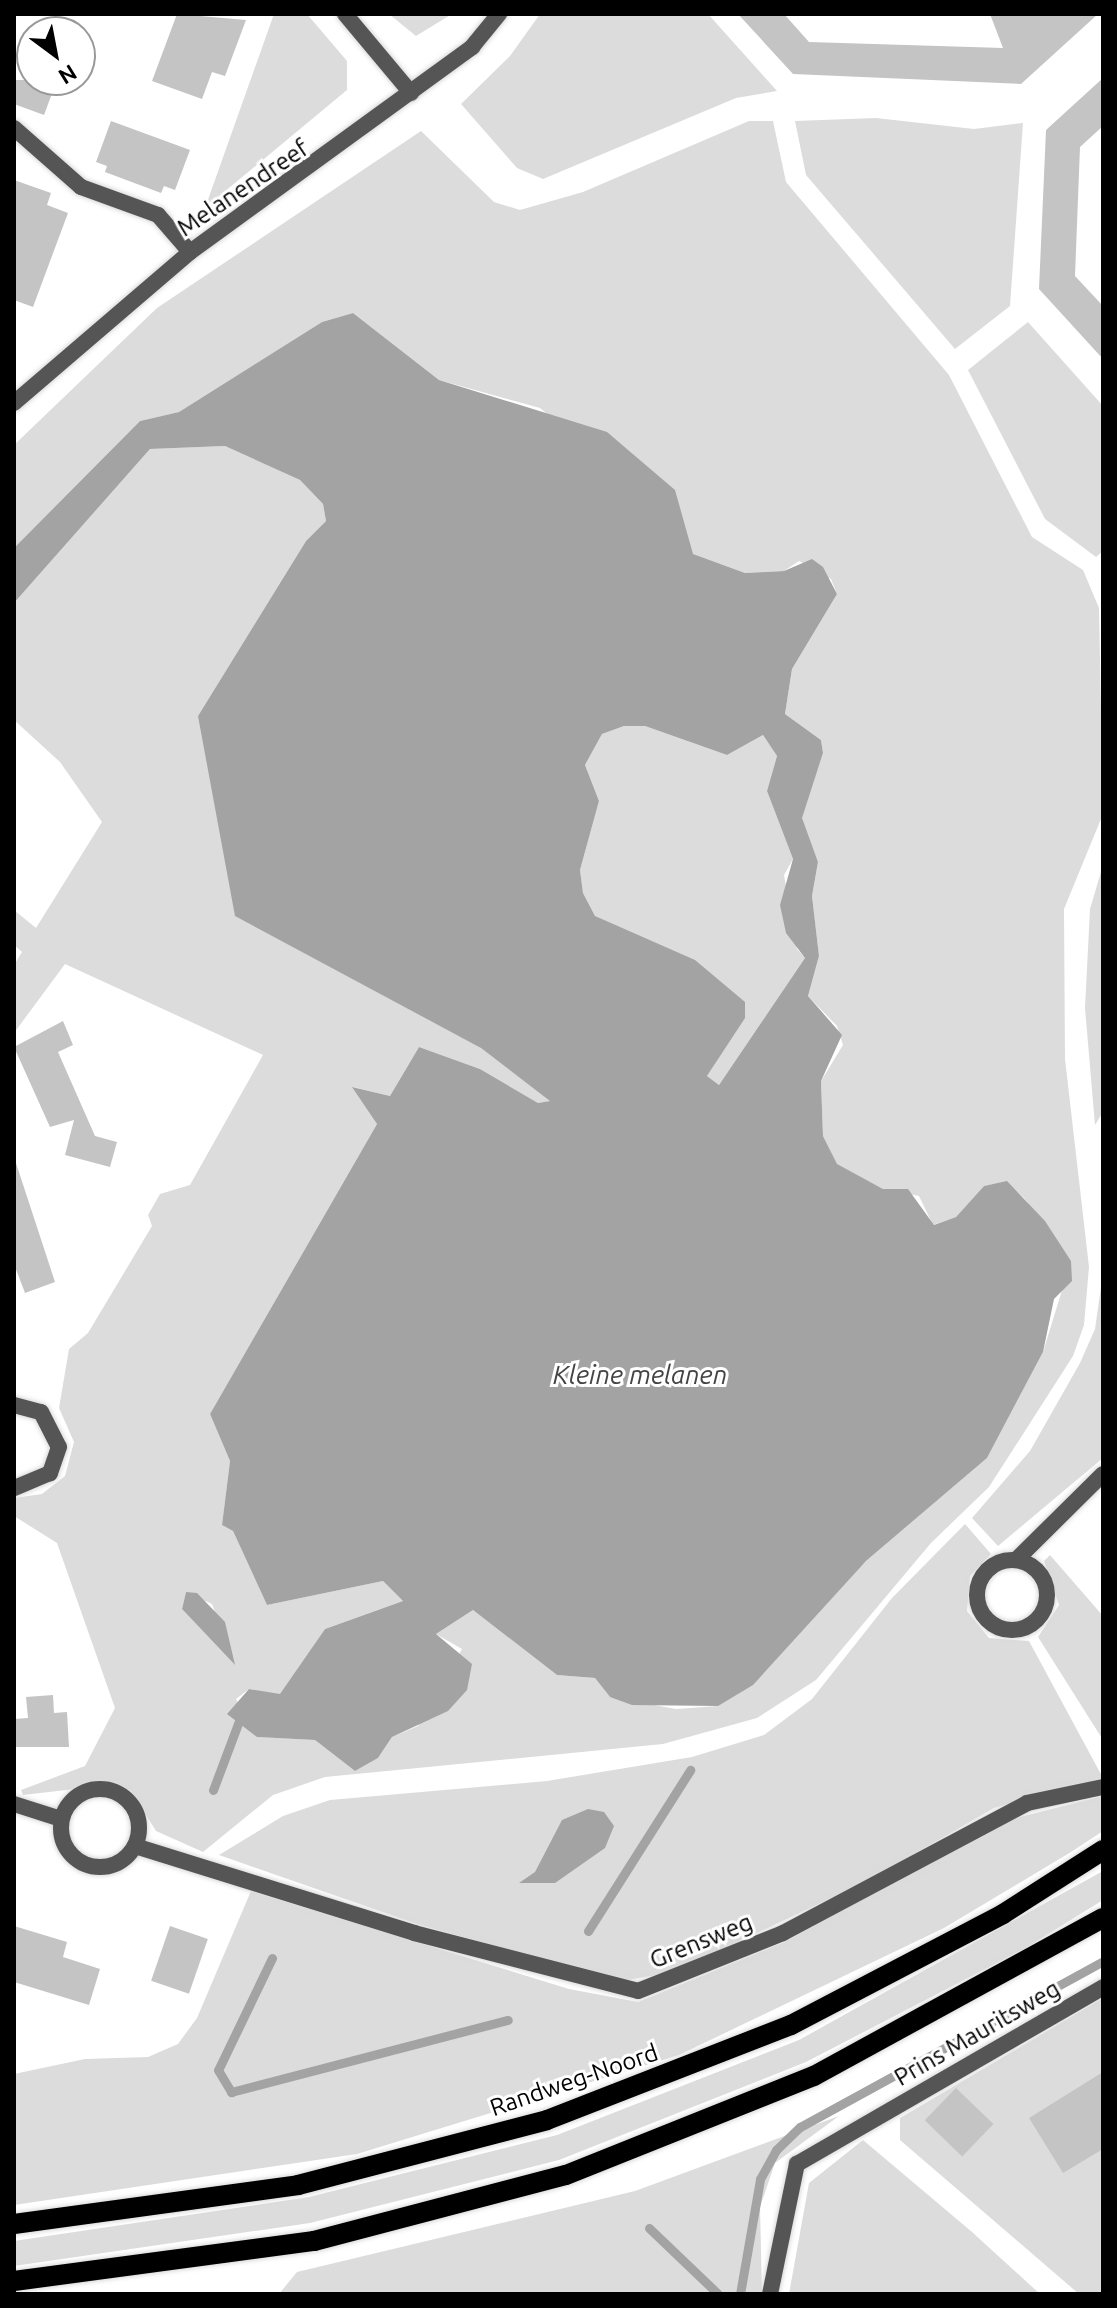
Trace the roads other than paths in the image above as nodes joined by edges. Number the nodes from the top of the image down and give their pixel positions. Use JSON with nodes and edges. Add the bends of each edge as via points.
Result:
{"nodes":[{"id":1,"x":345,"y":14,"type":"edge"},
{"id":2,"x":499,"y":14,"type":"edge"},
{"id":3,"x":411,"y":93,"type":"junction"},
{"id":4,"x":14,"y":128,"type":"edge"},
{"id":5,"x":190,"y":252,"type":"junction"},
{"id":6,"x":14,"y":403,"type":"edge"},
{"id":7,"x":14,"y":1405,"type":"edge"},
{"id":8,"x":1103,"y":1474,"type":"edge"},
{"id":9,"x":14,"y":1488,"type":"edge"},
{"id":10,"x":1016,"y":1560,"type":"junction"},
{"id":11,"x":1103,"y":1787,"type":"edge"},
{"id":12,"x":14,"y":1804,"type":"edge"},
{"id":13,"x":61,"y":1819,"type":"junction"},
{"id":14,"x":135,"y":1846,"type":"junction"},
{"id":15,"x":1103,"y":1850,"type":"edge"},
{"id":16,"x":1103,"y":1918,"type":"edge"},
{"id":17,"x":1103,"y":1987,"type":"edge"},
{"id":18,"x":14,"y":2224,"type":"edge"},
{"id":19,"x":14,"y":2281,"type":"edge"},
{"id":20,"x":770,"y":2294,"type":"edge"}],
"edges":[{"from":1,"to":3,"type":"street"},
{"from":2,"to":3,"type":"street","name":"Melanendreef","via":[[472,47]]},
{"from":3,"to":5,"type":"street","name":"Melanendreef"},
{"from":4,"to":5,"type":"street","via":[[81,187],[158,215]]},
{"from":5,"to":6,"type":"street","name":"Melanendreef"},
{"from":7,"to":9,"type":"street","via":[[41,1412],[59,1447],[50,1473]]},
{"from":8,"to":10,"type":"street"},
{"from":10,"to":10,"type":"street","via":[[1043,1579],[1046,1600],[1027,1626],[1001,1628],[981,1613],[977,1588],[991,1566]]},
{"from":11,"to":14,"type":"street","name":"Grensweg","via":[[1027,1803],[783,1933],[638,1991],[414,1933]]},
{"from":12,"to":13,"type":"street"},
{"from":13,"to":14,"type":"street","via":[[67,1850],[94,1867],[125,1858]]},
{"from":13,"to":14,"type":"street","via":[[81,1793],[113,1790],[137,1813]]},
{"from":15,"to":18,"type":"main road","name":"Randweg-Noord","via":[[1003,1914],[804,2019],[547,2120],[298,2185]]},
{"from":16,"to":19,"type":"main road","via":[[814,2076],[566,2175],[314,2241]]},
{"from":17,"to":20,"type":"street","name":"Prins Mauritsweg","via":[[797,2164]]}]}
